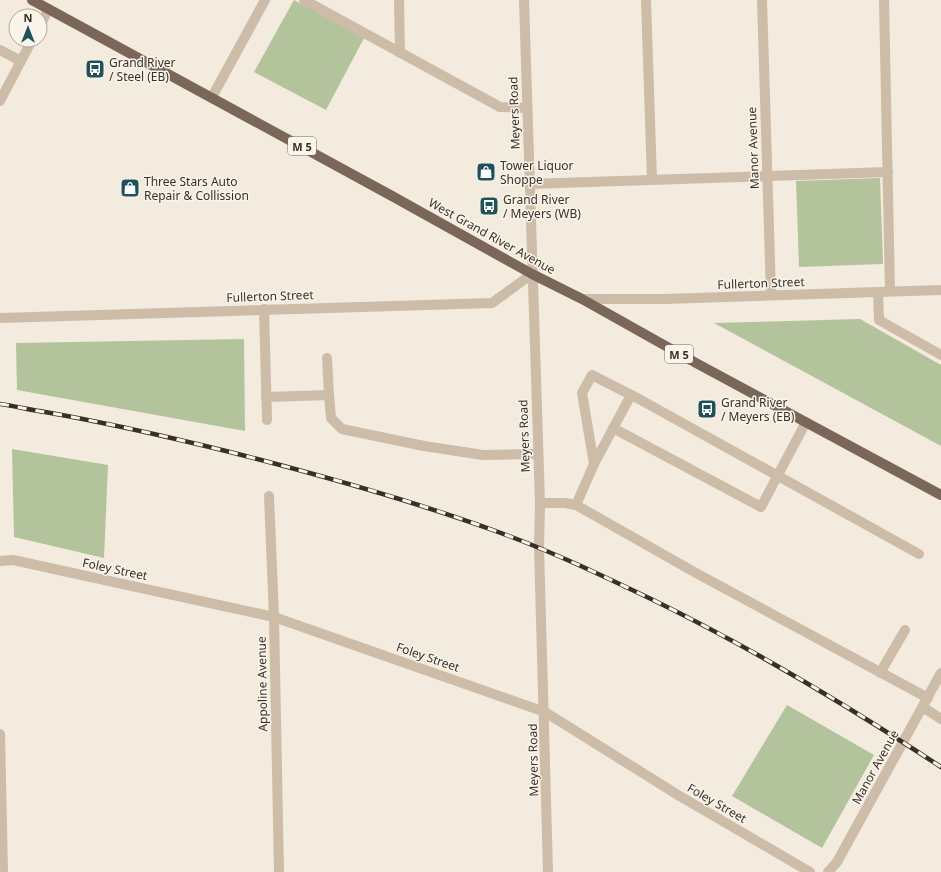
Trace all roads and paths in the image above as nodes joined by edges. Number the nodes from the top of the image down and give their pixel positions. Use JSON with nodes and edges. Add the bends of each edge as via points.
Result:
{"nodes":[{"id":1,"x":32,"y":0,"type":"edge"},
{"id":2,"x":265,"y":0,"type":"edge"},
{"id":3,"x":304,"y":0,"type":"edge"},
{"id":4,"x":399,"y":0,"type":"edge"},
{"id":5,"x":524,"y":0,"type":"edge"},
{"id":6,"x":646,"y":0,"type":"edge"},
{"id":7,"x":762,"y":0,"type":"edge"},
{"id":8,"x":884,"y":0,"type":"edge"},
{"id":9,"x":49,"y":9,"type":"joint"},
{"id":10,"x":28,"y":48,"type":"edge"},
{"id":11,"x":0,"y":50,"type":"edge"},
{"id":12,"x":400,"y":53,"type":"junction"},
{"id":13,"x":21,"y":61,"type":"junction"},
{"id":14,"x":212,"y":97,"type":"junction"},
{"id":15,"x":0,"y":101,"type":"edge"},
{"id":16,"x":527,"y":108,"type":"junction"},
{"id":17,"x":888,"y":172,"type":"junction"},
{"id":18,"x":767,"y":176,"type":"junction"},
{"id":19,"x":652,"y":180,"type":"junction"},
{"id":20,"x":529,"y":184,"type":"junction"},
{"id":21,"x":532,"y":274,"type":"junction"},
{"id":22,"x":941,"y":290,"type":"edge"},
{"id":23,"x":890,"y":291,"type":"junction"},
{"id":24,"x":878,"y":292,"type":"junction"},
{"id":25,"x":771,"y":295,"type":"junction"},
{"id":26,"x":582,"y":299,"type":"junction"},
{"id":27,"x":264,"y":309,"type":"junction"},
{"id":28,"x":0,"y":318,"type":"edge"},
{"id":29,"x":941,"y":354,"type":"edge"},
{"id":30,"x":327,"y":358,"type":"dead end"},
{"id":31,"x":329,"y":395,"type":"junction"},
{"id":32,"x":630,"y":395,"type":"junction"},
{"id":33,"x":266,"y":397,"type":"junction"},
{"id":34,"x":267,"y":420,"type":"dead end"},
{"id":35,"x":806,"y":422,"type":"junction"},
{"id":36,"x":614,"y":428,"type":"junction"},
{"id":37,"x":537,"y":454,"type":"junction"},
{"id":38,"x":594,"y":464,"type":"junction"},
{"id":39,"x":777,"y":475,"type":"junction"},
{"id":40,"x":941,"y":495,"type":"edge"},
{"id":41,"x":269,"y":496,"type":"dead end"},
{"id":42,"x":540,"y":503,"type":"junction"},
{"id":43,"x":576,"y":505,"type":"junction"},
{"id":44,"x":919,"y":554,"type":"dead end"},
{"id":45,"x":0,"y":561,"type":"edge"},
{"id":46,"x":274,"y":617,"type":"junction"},
{"id":47,"x":905,"y":630,"type":"dead end"},
{"id":48,"x":880,"y":673,"type":"junction"},
{"id":49,"x":941,"y":673,"type":"edge"},
{"id":50,"x":925,"y":703,"type":"junction"},
{"id":51,"x":544,"y":712,"type":"junction"},
{"id":52,"x":941,"y":719,"type":"edge"},
{"id":53,"x":0,"y":734,"type":"edge"},
{"id":54,"x":3,"y":872,"type":"edge"},
{"id":55,"x":278,"y":872,"type":"edge"},
{"id":56,"x":548,"y":872,"type":"edge"},
{"id":57,"x":810,"y":872,"type":"edge"},
{"id":58,"x":828,"y":872,"type":"edge"}],
"edges":[{"from":1,"to":9,"type":"main road","name":"West Grand River Avenue","number":"M 5"},
{"from":2,"to":14,"type":"street"},
{"from":3,"to":12,"type":"street"},
{"from":4,"to":12,"type":"street"},
{"from":5,"to":16,"type":"street","name":"Meyers Road"},
{"from":6,"to":19,"type":"street"},
{"from":7,"to":18,"type":"street","name":"Manor Avenue"},
{"from":8,"to":17,"type":"street"},
{"from":9,"to":14,"type":"main road","name":"West Grand River Avenue","number":"M 5"},
{"from":10,"to":13,"type":"street"},
{"from":11,"to":13,"type":"street"},
{"from":12,"to":16,"type":"street","via":[[500,108]]},
{"from":13,"to":15,"type":"street"},
{"from":14,"to":21,"type":"main road","name":"West Grand River Avenue","number":"M 5"},
{"from":16,"to":20,"type":"street","name":"Meyers Road"},
{"from":17,"to":18,"type":"street"},
{"from":17,"to":23,"type":"street"},
{"from":18,"to":19,"type":"street"},
{"from":18,"to":25,"type":"street","name":"Manor Avenue"},
{"from":19,"to":20,"type":"street"},
{"from":20,"to":21,"type":"street","name":"Meyers Road"},
{"from":21,"to":26,"type":"main road","name":"West Grand River Avenue","number":"M 5"},
{"from":21,"to":27,"type":"street","name":"Fullerton Street","via":[[492,303]]},
{"from":21,"to":37,"type":"street","name":"Meyers Road"},
{"from":22,"to":23,"type":"street","name":"Fullerton Street"},
{"from":23,"to":24,"type":"street","name":"Fullerton Street"},
{"from":24,"to":25,"type":"street","name":"Fullerton Street"},
{"from":24,"to":29,"type":"street","via":[[879,320]]},
{"from":25,"to":26,"type":"street","name":"Fullerton Street"},
{"from":26,"to":35,"type":"main road","name":"West Grand River Avenue","number":"M 5"},
{"from":27,"to":28,"type":"street","name":"Fullerton Street"},
{"from":27,"to":33,"type":"street"},
{"from":30,"to":31,"type":"street"},
{"from":31,"to":33,"type":"street"},
{"from":31,"to":37,"type":"street","via":[[331,418],[342,429],[483,456]]},
{"from":32,"to":36,"type":"street"},
{"from":32,"to":38,"type":"street","via":[[592,375],[582,393]]},
{"from":32,"to":39,"type":"street"},
{"from":33,"to":34,"type":"street"},
{"from":35,"to":39,"type":"street"},
{"from":35,"to":40,"type":"main road","name":"West Grand River Avenue","number":"M 5"},
{"from":36,"to":38,"type":"street"},
{"from":36,"to":39,"type":"street","via":[[761,507]]},
{"from":37,"to":42,"type":"street","name":"Meyers Road"},
{"from":38,"to":43,"type":"street"},
{"from":39,"to":44,"type":"street"},
{"from":41,"to":46,"type":"street","name":"Appoline Avenue"},
{"from":42,"to":43,"type":"street"},
{"from":42,"to":51,"type":"street","name":"Meyers Road"},
{"from":43,"to":48,"type":"street"},
{"from":45,"to":46,"type":"street","name":"Foley Street","via":[[13,560]]},
{"from":46,"to":51,"type":"street","name":"Foley Street"},
{"from":46,"to":55,"type":"street","name":"Appoline Avenue"},
{"from":47,"to":48,"type":"street"},
{"from":48,"to":50,"type":"street"},
{"from":49,"to":50,"type":"street","name":"Manor Avenue"},
{"from":50,"to":52,"type":"street"},
{"from":50,"to":58,"type":"street","name":"Manor Avenue","via":[[837,862]]},
{"from":51,"to":56,"type":"street","name":"Meyers Road"},
{"from":51,"to":57,"type":"street","name":"Foley Street","via":[[678,795]]},
{"from":53,"to":54,"type":"street"}]}
